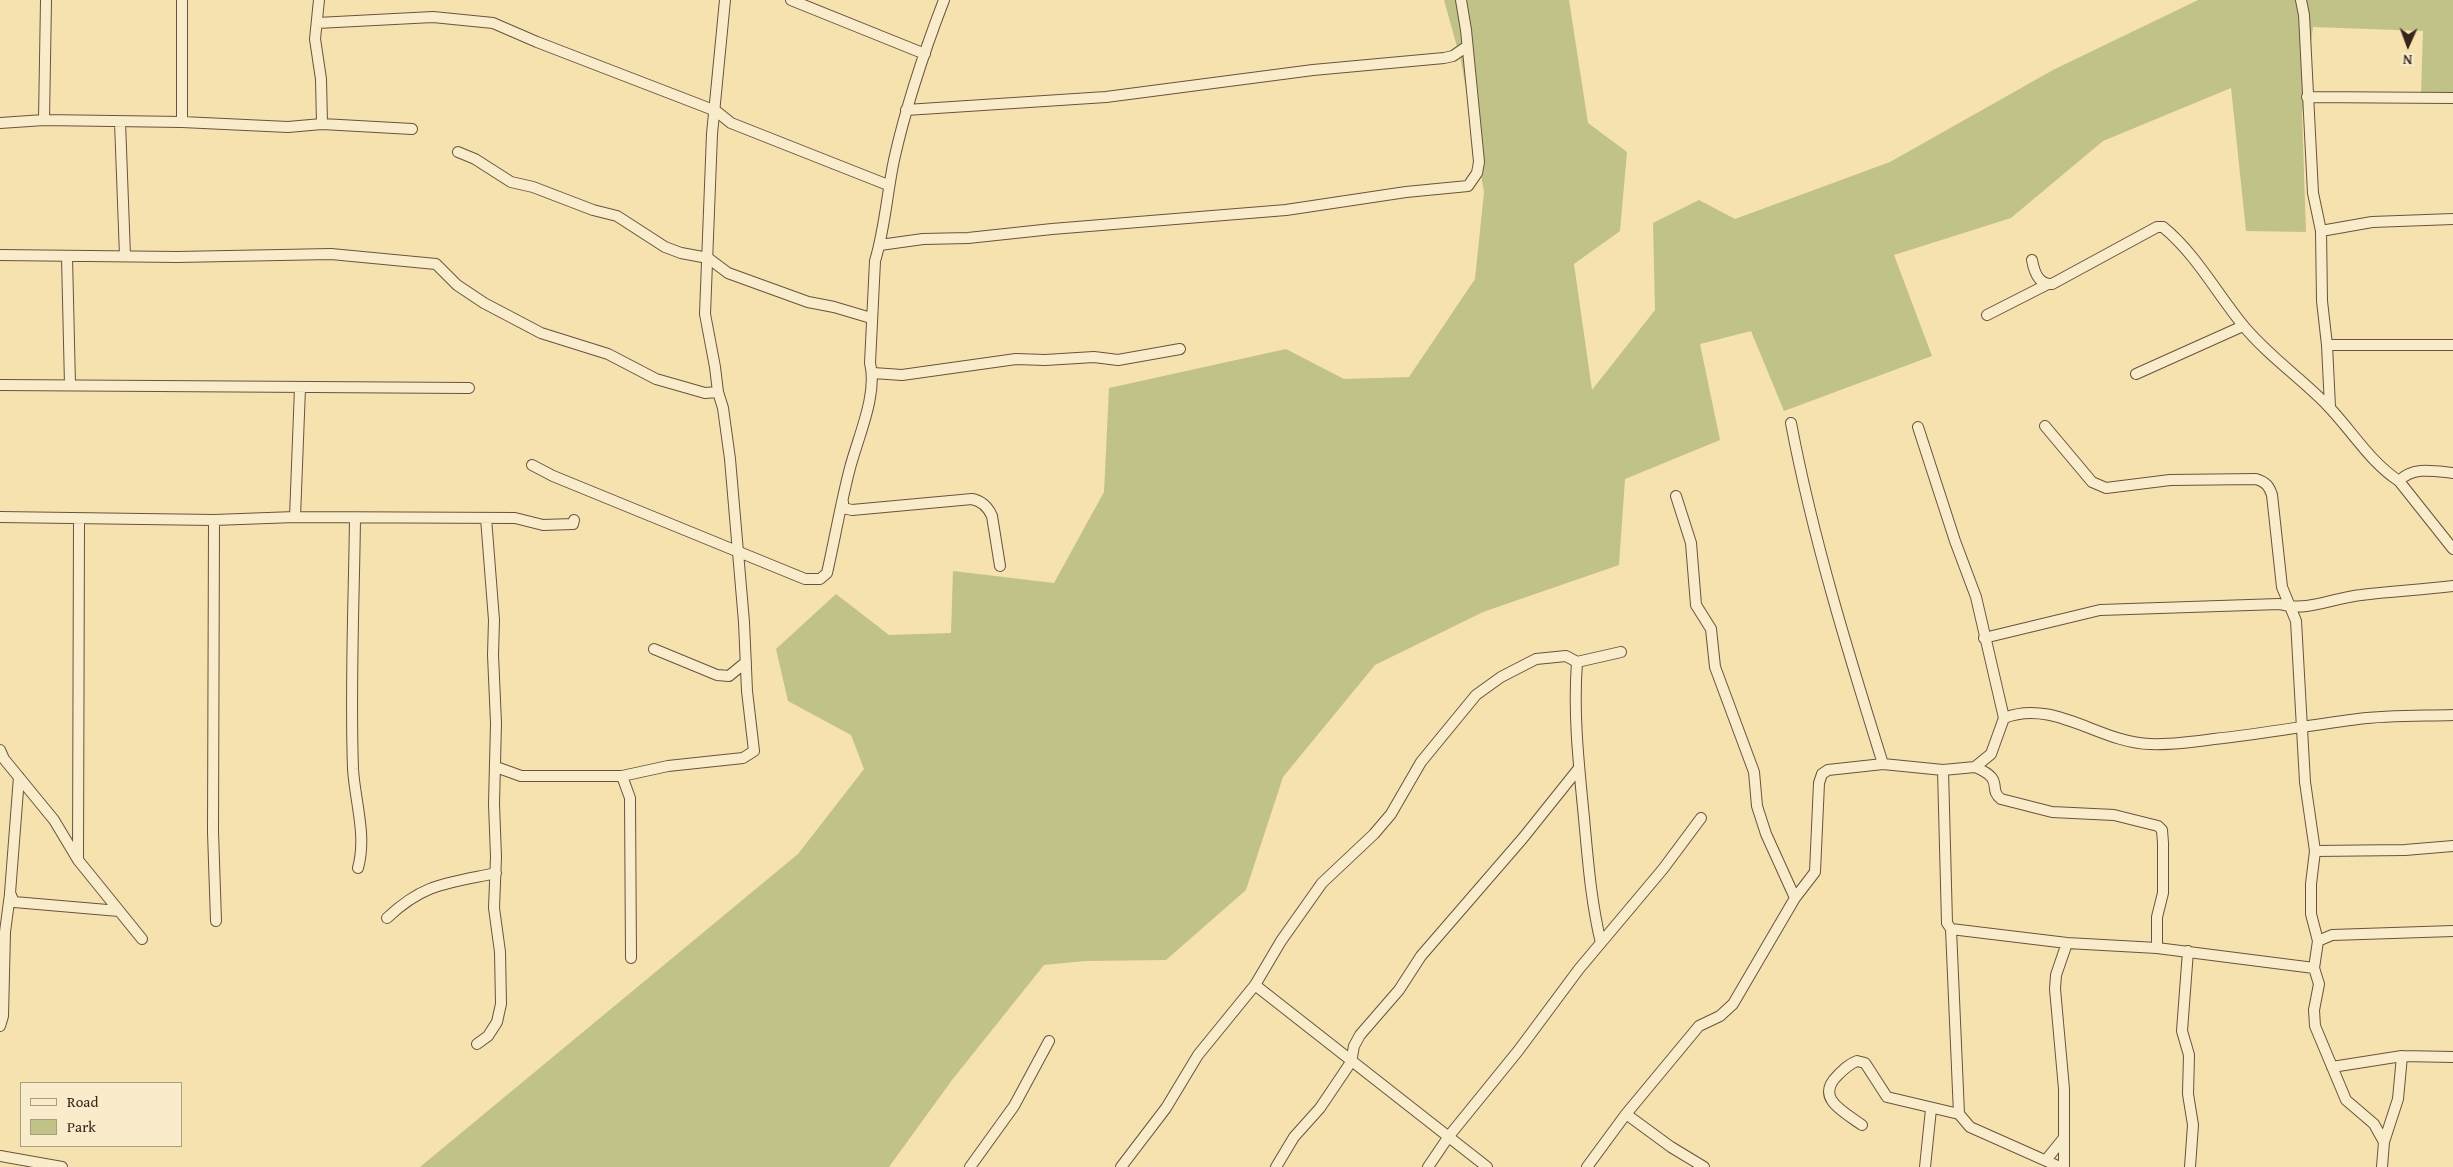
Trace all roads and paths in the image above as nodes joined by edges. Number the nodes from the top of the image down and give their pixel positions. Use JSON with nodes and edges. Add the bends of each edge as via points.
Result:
{"nodes":[{"id":1,"x":46,"y":0,"type":"edge"},
{"id":2,"x":182,"y":0,"type":"edge"},
{"id":3,"x":319,"y":0,"type":"edge"},
{"id":4,"x":724,"y":0,"type":"edge"},
{"id":5,"x":791,"y":0,"type":"edge"},
{"id":6,"x":944,"y":0,"type":"edge"},
{"id":7,"x":1461,"y":0,"type":"edge"},
{"id":8,"x":2301,"y":0,"type":"edge"},
{"id":9,"x":316,"y":23,"type":"junction"},
{"id":10,"x":1466,"y":47,"type":"junction"},
{"id":11,"x":925,"y":54,"type":"junction"},
{"id":12,"x":2307,"y":97,"type":"junction"},
{"id":13,"x":2453,"y":98,"type":"edge"},
{"id":14,"x":906,"y":110,"type":"junction"},
{"id":15,"x":716,"y":111,"type":"junction"},
{"id":16,"x":44,"y":120,"type":"junction"},
{"id":17,"x":0,"y":122,"type":"edge"},
{"id":18,"x":120,"y":122,"type":"junction"},
{"id":19,"x":182,"y":122,"type":"junction"},
{"id":20,"x":322,"y":124,"type":"junction"},
{"id":21,"x":412,"y":129,"type":"dead end"},
{"id":22,"x":458,"y":152,"type":"dead end"},
{"id":23,"x":888,"y":185,"type":"junction"},
{"id":24,"x":2453,"y":219,"type":"edge"},
{"id":25,"x":2321,"y":231,"type":"junction"},
{"id":26,"x":880,"y":245,"type":"junction"},
{"id":27,"x":0,"y":255,"type":"edge"},
{"id":28,"x":125,"y":256,"type":"junction"},
{"id":29,"x":67,"y":257,"type":"junction"},
{"id":30,"x":708,"y":258,"type":"junction"},
{"id":31,"x":2032,"y":260,"type":"dead end"},
{"id":32,"x":2048,"y":284,"type":"junction"},
{"id":33,"x":1987,"y":315,"type":"dead end"},
{"id":34,"x":871,"y":318,"type":"junction"},
{"id":35,"x":2243,"y":326,"type":"junction"},
{"id":36,"x":2327,"y":345,"type":"junction"},
{"id":37,"x":2453,"y":345,"type":"edge"},
{"id":38,"x":1180,"y":349,"type":"dead end"},
{"id":39,"x":872,"y":373,"type":"junction"},
{"id":40,"x":2136,"y":374,"type":"dead end"},
{"id":41,"x":0,"y":385,"type":"edge"},
{"id":42,"x":70,"y":385,"type":"junction"},
{"id":43,"x":300,"y":388,"type":"junction"},
{"id":44,"x":469,"y":388,"type":"dead end"},
{"id":45,"x":718,"y":392,"type":"junction"},
{"id":46,"x":2330,"y":407,"type":"junction"},
{"id":47,"x":1791,"y":423,"type":"dead end"},
{"id":48,"x":2044,"y":426,"type":"dead end"},
{"id":49,"x":1918,"y":427,"type":"dead end"},
{"id":50,"x":532,"y":465,"type":"dead end"},
{"id":51,"x":2453,"y":473,"type":"edge"},
{"id":52,"x":2399,"y":481,"type":"junction"},
{"id":53,"x":1676,"y":496,"type":"dead end"},
{"id":54,"x":842,"y":502,"type":"junction"},
{"id":55,"x":295,"y":516,"type":"junction"},
{"id":56,"x":0,"y":517,"type":"edge"},
{"id":57,"x":355,"y":518,"type":"junction"},
{"id":58,"x":486,"y":518,"type":"junction"},
{"id":59,"x":79,"y":519,"type":"junction"},
{"id":60,"x":214,"y":520,"type":"junction"},
{"id":61,"x":574,"y":520,"type":"dead end"},
{"id":62,"x":2453,"y":549,"type":"edge"},
{"id":63,"x":737,"y":550,"type":"junction"},
{"id":64,"x":1000,"y":566,"type":"dead end"},
{"id":65,"x":2453,"y":586,"type":"edge"},
{"id":66,"x":2292,"y":608,"type":"junction"},
{"id":67,"x":1984,"y":638,"type":"junction"},
{"id":68,"x":654,"y":649,"type":"dead end"},
{"id":69,"x":1621,"y":652,"type":"dead end"},
{"id":70,"x":746,"y":662,"type":"junction"},
{"id":71,"x":1577,"y":662,"type":"junction"},
{"id":72,"x":2453,"y":715,"type":"edge"},
{"id":73,"x":2004,"y":718,"type":"junction"},
{"id":74,"x":2303,"y":727,"type":"junction"},
{"id":75,"x":0,"y":750,"type":"edge"},
{"id":76,"x":1882,"y":764,"type":"junction"},
{"id":77,"x":496,"y":767,"type":"junction"},
{"id":78,"x":1975,"y":767,"type":"junction"},
{"id":79,"x":1579,"y":768,"type":"junction"},
{"id":80,"x":1943,"y":770,"type":"junction"},
{"id":81,"x":622,"y":776,"type":"junction"},
{"id":82,"x":19,"y":777,"type":"junction"},
{"id":83,"x":1701,"y":818,"type":"dead end"},
{"id":84,"x":2453,"y":846,"type":"edge"},
{"id":85,"x":2315,"y":851,"type":"junction"},
{"id":86,"x":78,"y":860,"type":"junction"},
{"id":87,"x":358,"y":868,"type":"dead end"},
{"id":88,"x":496,"y":872,"type":"junction"},
{"id":89,"x":10,"y":893,"type":"junction"},
{"id":90,"x":1794,"y":898,"type":"junction"},
{"id":91,"x":119,"y":911,"type":"junction"},
{"id":92,"x":387,"y":918,"type":"dead end"},
{"id":93,"x":216,"y":920,"type":"dead end"},
{"id":94,"x":2315,"y":926,"type":"junction"},
{"id":95,"x":1950,"y":929,"type":"junction"},
{"id":96,"x":2453,"y":931,"type":"edge"},
{"id":97,"x":2332,"y":935,"type":"junction"},
{"id":98,"x":142,"y":939,"type":"dead end"},
{"id":99,"x":2318,"y":941,"type":"junction"},
{"id":100,"x":1601,"y":943,"type":"junction"},
{"id":101,"x":2067,"y":943,"type":"junction"},
{"id":102,"x":2156,"y":948,"type":"junction"},
{"id":103,"x":2188,"y":951,"type":"junction"},
{"id":104,"x":631,"y":958,"type":"dead end"},
{"id":105,"x":2314,"y":968,"type":"junction"},
{"id":106,"x":1255,"y":985,"type":"junction"},
{"id":107,"x":0,"y":1026,"type":"edge"},
{"id":108,"x":1049,"y":1041,"type":"dead end"},
{"id":109,"x":476,"y":1044,"type":"dead end"},
{"id":110,"x":2402,"y":1056,"type":"junction"},
{"id":111,"x":2453,"y":1057,"type":"edge"},
{"id":112,"x":1351,"y":1062,"type":"junction"},
{"id":113,"x":2332,"y":1067,"type":"junction"},
{"id":114,"x":1931,"y":1109,"type":"junction"},
{"id":115,"x":1626,"y":1114,"type":"junction"},
{"id":116,"x":1959,"y":1114,"type":"junction"},
{"id":117,"x":1862,"y":1125,"type":"dead end"},
{"id":118,"x":1449,"y":1136,"type":"junction"},
{"id":119,"x":2063,"y":1139,"type":"junction"},
{"id":120,"x":2384,"y":1142,"type":"junction"},
{"id":121,"x":0,"y":1156,"type":"edge"},
{"id":122,"x":2046,"y":1160,"type":"junction"},
{"id":123,"x":62,"y":1167,"type":"edge"},
{"id":124,"x":970,"y":1167,"type":"edge"},
{"id":125,"x":1121,"y":1167,"type":"edge"},
{"id":126,"x":1276,"y":1167,"type":"edge"},
{"id":127,"x":1428,"y":1167,"type":"edge"},
{"id":128,"x":1487,"y":1167,"type":"edge"},
{"id":129,"x":1587,"y":1167,"type":"edge"},
{"id":130,"x":1704,"y":1167,"type":"edge"},
{"id":131,"x":1925,"y":1167,"type":"edge"},
{"id":132,"x":2062,"y":1167,"type":"edge"},
{"id":133,"x":2190,"y":1167,"type":"edge"},
{"id":134,"x":2382,"y":1167,"type":"edge"}],
"edges":[{"from":1,"to":16,"type":"street"},
{"from":2,"to":19,"type":"street"},
{"from":3,"to":9,"type":"street"},
{"from":4,"to":15,"type":"street"},
{"from":5,"to":11,"type":"street"},
{"from":6,"to":11,"type":"street"},
{"from":7,"to":10,"type":"street"},
{"from":8,"to":12,"type":"street"},
{"from":9,"to":15,"type":"street","via":[[432,17],[493,22]]},
{"from":9,"to":20,"type":"street","via":[[315,53],[321,79]]},
{"from":10,"to":14,"type":"street","via":[[1444,58],[1314,70],[1106,97]]},
{"from":10,"to":26,"type":"street","via":[[1479,162],[1477,173],[1468,186],[1286,210]]},
{"from":11,"to":14,"type":"street"},
{"from":12,"to":13,"type":"street"},
{"from":12,"to":25,"type":"street","via":[[2313,193]]},
{"from":14,"to":23,"type":"street"},
{"from":15,"to":23,"type":"street","via":[[731,123]]},
{"from":15,"to":30,"type":"street","via":[[712,134]]},
{"from":16,"to":17,"type":"street"},
{"from":16,"to":18,"type":"street"},
{"from":18,"to":19,"type":"street"},
{"from":18,"to":28,"type":"street"},
{"from":19,"to":20,"type":"street","via":[[288,127]]},
{"from":20,"to":21,"type":"street"},
{"from":22,"to":30,"type":"street","via":[[511,182],[618,216],[665,247]]},
{"from":23,"to":26,"type":"street"},
{"from":24,"to":25,"type":"street","via":[[2372,222]]},
{"from":25,"to":36,"type":"street","via":[[2322,301]]},
{"from":26,"to":34,"type":"street","via":[[875,261]]},
{"from":27,"to":29,"type":"street"},
{"from":28,"to":29,"type":"street"},
{"from":28,"to":45,"type":"street","via":[[331,254],[436,264],[457,285],[484,303],[541,333],[608,354],[656,379],[705,393]]},
{"from":29,"to":42,"type":"street"},
{"from":30,"to":34,"type":"street","via":[[728,272],[782,293]]},
{"from":30,"to":45,"type":"street","via":[[705,314]]},
{"from":31,"to":32,"type":"street","via":[[2039,279]]},
{"from":32,"to":33,"type":"street"},
{"from":32,"to":35,"type":"street","via":[[2059,282],[2157,227],[2163,227],[2183,246]]},
{"from":34,"to":39,"type":"street"},
{"from":35,"to":40,"type":"street"},
{"from":35,"to":46,"type":"street"},
{"from":36,"to":37,"type":"street"},
{"from":36,"to":46,"type":"street"},
{"from":38,"to":39,"type":"street","via":[[1118,360],[1094,357],[1016,359],[902,375]]},
{"from":39,"to":54,"type":"street","via":[[866,414]]},
{"from":41,"to":42,"type":"street"},
{"from":42,"to":43,"type":"street"},
{"from":43,"to":44,"type":"street"},
{"from":43,"to":55,"type":"street"},
{"from":45,"to":63,"type":"street","via":[[724,408]]},
{"from":46,"to":52,"type":"street","via":[[2388,474]]},
{"from":47,"to":76,"type":"street","via":[[1823,563]]},
{"from":48,"to":66,"type":"street","via":[[2098,486],[2106,488],[2170,480],[2264,481],[2272,495],[2282,587]]},
{"from":49,"to":67,"type":"street","via":[[1976,597]]},
{"from":50,"to":63,"type":"street"},
{"from":51,"to":52,"type":"street","via":[[2415,472],[2406,474]]},
{"from":52,"to":62,"type":"street"},
{"from":53,"to":90,"type":"street","via":[[1691,543],[1696,605],[1711,629],[1715,667],[1754,772],[1757,806]]},
{"from":54,"to":63,"type":"street","via":[[826,573],[820,578],[806,579]]},
{"from":54,"to":64,"type":"street","via":[[842,508],[852,510],[979,500],[992,516]]},
{"from":55,"to":57,"type":"street"},
{"from":55,"to":60,"type":"street"},
{"from":56,"to":59,"type":"street"},
{"from":57,"to":58,"type":"street"},
{"from":57,"to":87,"type":"street","via":[[352,694],[353,772],[362,842]]},
{"from":58,"to":61,"type":"street","via":[[515,518],[557,526],[573,524]]},
{"from":58,"to":77,"type":"street","via":[[494,620]]},
{"from":59,"to":60,"type":"street"},
{"from":59,"to":86,"type":"street"},
{"from":60,"to":93,"type":"street","via":[[213,832]]},
{"from":63,"to":70,"type":"street"},
{"from":65,"to":66,"type":"street","via":[[2360,595],[2327,604]]},
{"from":66,"to":67,"type":"street","via":[[2279,604],[2106,609]]},
{"from":66,"to":74,"type":"street","via":[[2296,621]]},
{"from":67,"to":73,"type":"street"},
{"from":68,"to":70,"type":"street","via":[[717,675],[729,676]]},
{"from":69,"to":71,"type":"street"},
{"from":70,"to":81,"type":"street","via":[[754,746],[751,755]]},
{"from":71,"to":79,"type":"street","via":[[1574,701]]},
{"from":71,"to":106,"type":"street","via":[[1566,656],[1536,659],[1476,695],[1421,762],[1392,814],[1322,883],[1280,941]]},
{"from":72,"to":74,"type":"street","via":[[2360,719]]},
{"from":73,"to":74,"type":"street","via":[[2030,711],[2049,714],[2134,743],[2151,744],[2194,742]]},
{"from":73,"to":78,"type":"street","via":[[1991,754]]},
{"from":74,"to":85,"type":"street"},
{"from":75,"to":82,"type":"street"},
{"from":76,"to":80,"type":"street"},
{"from":76,"to":90,"type":"street","via":[[1828,770],[1822,774],[1815,872]]},
{"from":77,"to":81,"type":"street","via":[[521,776]]},
{"from":77,"to":88,"type":"street"},
{"from":78,"to":80,"type":"street"},
{"from":78,"to":102,"type":"street","via":[[1989,773],[2001,799],[2052,812],[2114,815],[2158,826],[2162,830],[2163,893],[2157,917]]},
{"from":79,"to":100,"type":"street","via":[[1593,910]]},
{"from":79,"to":112,"type":"street","via":[[1421,956],[1398,990],[1360,1035]]},
{"from":80,"to":95,"type":"street","via":[[1947,923]]},
{"from":81,"to":104,"type":"street","via":[[630,798]]},
{"from":82,"to":86,"type":"street","via":[[54,820]]},
{"from":82,"to":89,"type":"street"},
{"from":83,"to":100,"type":"street"},
{"from":84,"to":85,"type":"street"},
{"from":85,"to":94,"type":"street","via":[[2311,884],[2311,914]]},
{"from":86,"to":91,"type":"street"},
{"from":88,"to":92,"type":"street","via":[[432,886],[405,901]]},
{"from":88,"to":109,"type":"street","via":[[494,908],[500,952],[501,1004],[488,1036]]},
{"from":89,"to":91,"type":"street","via":[[14,902]]},
{"from":89,"to":107,"type":"street"},
{"from":90,"to":115,"type":"street","via":[[1733,1004],[1720,1016],[1699,1026]]},
{"from":91,"to":98,"type":"street"},
{"from":94,"to":97,"type":"street"},
{"from":94,"to":99,"type":"street"},
{"from":95,"to":101,"type":"street"},
{"from":95,"to":116,"type":"street"},
{"from":96,"to":97,"type":"street"},
{"from":97,"to":99,"type":"street"},
{"from":99,"to":105,"type":"street"},
{"from":100,"to":118,"type":"street"},
{"from":101,"to":102,"type":"street"},
{"from":101,"to":119,"type":"street","via":[[2056,975],[2055,989],[2064,1089]]},
{"from":102,"to":103,"type":"street"},
{"from":103,"to":105,"type":"street"},
{"from":103,"to":133,"type":"street","via":[[2182,1032],[2189,1055],[2188,1094],[2193,1126]]},
{"from":105,"to":113,"type":"street","via":[[2319,984],[2314,1010],[2315,1026]]},
{"from":106,"to":112,"type":"street"},
{"from":106,"to":125,"type":"street","via":[[1198,1055],[1166,1108]]},
{"from":108,"to":124,"type":"street","via":[[1014,1106]]},
{"from":110,"to":111,"type":"street"},
{"from":110,"to":113,"type":"street"},
{"from":110,"to":120,"type":"street","via":[[2397,1105]]},
{"from":112,"to":118,"type":"street"},
{"from":112,"to":126,"type":"street","via":[[1320,1108],[1294,1137]]},
{"from":113,"to":120,"type":"street","via":[[2346,1100],[2374,1124]]},
{"from":114,"to":116,"type":"street"},
{"from":114,"to":117,"type":"street","via":[[1887,1097],[1865,1063],[1857,1061],[1842,1070],[1828,1088],[1833,1104]]},
{"from":114,"to":131,"type":"street"},
{"from":115,"to":129,"type":"street"},
{"from":115,"to":130,"type":"street"},
{"from":116,"to":122,"type":"street","via":[[1970,1127]]},
{"from":118,"to":127,"type":"street"},
{"from":118,"to":128,"type":"street"},
{"from":119,"to":122,"type":"street"},
{"from":119,"to":132,"type":"street"},
{"from":120,"to":134,"type":"street"},
{"from":121,"to":123,"type":"street"},
{"from":122,"to":132,"type":"street"}]}
